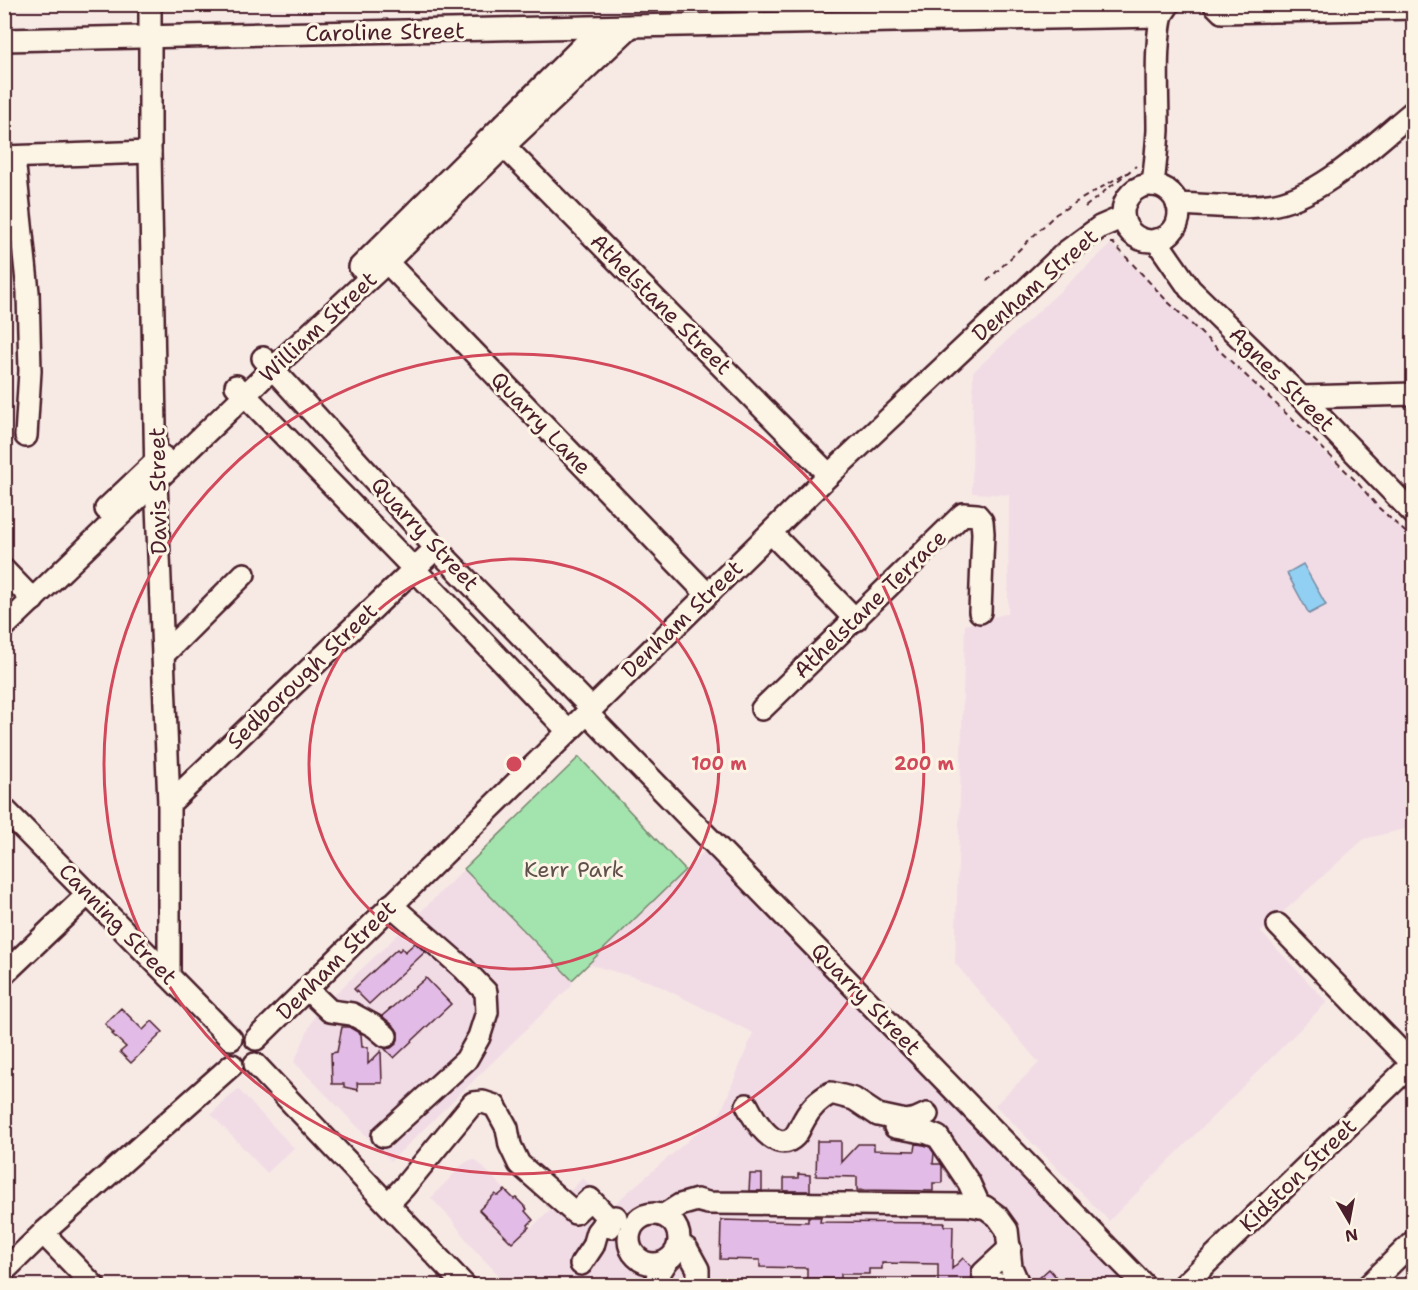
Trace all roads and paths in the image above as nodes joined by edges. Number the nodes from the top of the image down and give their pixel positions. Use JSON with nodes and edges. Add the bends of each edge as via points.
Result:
{"nodes":[{"id":1,"x":150,"y":4,"type":"edge"},
{"id":2,"x":1214,"y":5,"type":"edge"},
{"id":3,"x":1165,"y":8,"type":"edge"},
{"id":4,"x":1413,"y":8,"type":"edge"},
{"id":5,"x":631,"y":26,"type":"junction"},
{"id":6,"x":601,"y":28,"type":"junction"},
{"id":7,"x":150,"y":38,"type":"junction"},
{"id":8,"x":4,"y":40,"type":"edge"},
{"id":9,"x":1413,"y":111,"type":"edge"},
{"id":10,"x":498,"y":140,"type":"junction"},
{"id":11,"x":150,"y":152,"type":"junction"},
{"id":12,"x":9,"y":157,"type":"edge"},
{"id":13,"x":1141,"y":161,"type":"dead end"},
{"id":14,"x":1135,"y":168,"type":"junction"},
{"id":15,"x":1154,"y":185,"type":"junction"},
{"id":16,"x":1177,"y":204,"type":"junction"},
{"id":17,"x":1085,"y":207,"type":"dead end"},
{"id":18,"x":1123,"y":217,"type":"junction"},
{"id":19,"x":1156,"y":240,"type":"junction"},
{"id":20,"x":1106,"y":243,"type":"dead end"},
{"id":21,"x":381,"y":257,"type":"junction"},
{"id":22,"x":987,"y":280,"type":"dead end"},
{"id":23,"x":267,"y":363,"type":"junction"},
{"id":24,"x":240,"y":391,"type":"junction"},
{"id":25,"x":1413,"y":394,"type":"edge"},
{"id":26,"x":1301,"y":396,"type":"junction"},
{"id":27,"x":26,"y":436,"type":"dead end"},
{"id":28,"x":157,"y":471,"type":"junction"},
{"id":29,"x":829,"y":475,"type":"junction"},
{"id":30,"x":1413,"y":514,"type":"edge"},
{"id":31,"x":771,"y":533,"type":"junction"},
{"id":32,"x":1413,"y":540,"type":"edge"},
{"id":33,"x":436,"y":548,"type":"junction"},
{"id":34,"x":414,"y":569,"type":"junction"},
{"id":35,"x":4,"y":570,"type":"edge"},
{"id":36,"x":244,"y":574,"type":"dead end"},
{"id":37,"x":707,"y":594,"type":"junction"},
{"id":38,"x":28,"y":595,"type":"junction"},
{"id":39,"x":4,"y":607,"type":"edge"},
{"id":40,"x":980,"y":612,"type":"dead end"},
{"id":41,"x":856,"y":620,"type":"junction"},
{"id":42,"x":4,"y":627,"type":"edge"},
{"id":43,"x":164,"y":654,"type":"junction"},
{"id":44,"x":762,"y":709,"type":"dead end"},
{"id":45,"x":589,"y":711,"type":"junction"},
{"id":46,"x":568,"y":731,"type":"junction"},
{"id":47,"x":169,"y":804,"type":"junction"},
{"id":48,"x":4,"y":809,"type":"edge"},
{"id":49,"x":88,"y":894,"type":"junction"},
{"id":50,"x":391,"y":905,"type":"junction"},
{"id":51,"x":1278,"y":925,"type":"dead end"},
{"id":52,"x":4,"y":974,"type":"edge"},
{"id":53,"x":169,"y":976,"type":"junction"},
{"id":54,"x":307,"y":989,"type":"junction"},
{"id":55,"x":386,"y":1036,"type":"dead end"},
{"id":56,"x":231,"y":1039,"type":"junction"},
{"id":57,"x":256,"y":1039,"type":"junction"},
{"id":58,"x":255,"y":1064,"type":"junction"},
{"id":59,"x":1413,"y":1064,"type":"edge"},
{"id":60,"x":232,"y":1065,"type":"junction"},
{"id":61,"x":747,"y":1105,"type":"dead end"},
{"id":62,"x":927,"y":1114,"type":"dead end"},
{"id":63,"x":878,"y":1115,"type":"junction"},
{"id":64,"x":383,"y":1136,"type":"dead end"},
{"id":65,"x":708,"y":1203,"type":"junction"},
{"id":66,"x":388,"y":1204,"type":"junction"},
{"id":67,"x":980,"y":1207,"type":"junction"},
{"id":68,"x":664,"y":1215,"type":"junction"},
{"id":69,"x":620,"y":1226,"type":"junction"},
{"id":70,"x":43,"y":1233,"type":"junction"},
{"id":71,"x":1413,"y":1241,"type":"edge"},
{"id":72,"x":1010,"y":1248,"type":"junction"},
{"id":73,"x":674,"y":1249,"type":"junction"},
{"id":74,"x":1413,"y":1252,"type":"edge"},
{"id":75,"x":643,"y":1262,"type":"junction"},
{"id":76,"x":4,"y":1271,"type":"edge"},
{"id":77,"x":1018,"y":1282,"type":"edge"},
{"id":78,"x":94,"y":1286,"type":"edge"},
{"id":79,"x":465,"y":1286,"type":"edge"},
{"id":80,"x":648,"y":1286,"type":"edge"},
{"id":81,"x":655,"y":1286,"type":"edge"},
{"id":82,"x":698,"y":1286,"type":"edge"},
{"id":83,"x":1145,"y":1286,"type":"edge"},
{"id":84,"x":1183,"y":1286,"type":"edge"},
{"id":85,"x":1368,"y":1286,"type":"edge"},
{"id":86,"x":1379,"y":1286,"type":"edge"}],
"edges":[{"from":1,"to":7,"type":"street","name":"Davis Street"},
{"from":2,"to":4,"type":"street","via":[[1222,12]]},
{"from":3,"to":5,"type":"street","name":"Caroline Street"},
{"from":3,"to":15,"type":"street","via":[[1158,66]]},
{"from":5,"to":6,"type":"street","name":"Caroline Street"},
{"from":5,"to":10,"type":"street","name":"William Street"},
{"from":6,"to":7,"type":"street","name":"Caroline Street"},
{"from":6,"to":10,"type":"street","name":"William Street"},
{"from":7,"to":8,"type":"street","name":"Caroline Street"},
{"from":7,"to":11,"type":"street","name":"Davis Street"},
{"from":9,"to":16,"type":"street","via":[[1350,164],[1300,196],[1271,205]]},
{"from":10,"to":21,"type":"street","name":"William Street"},
{"from":10,"to":29,"type":"street","name":"Athelstane Street"},
{"from":11,"to":12,"type":"street"},
{"from":11,"to":28,"type":"street","name":"Davis Street"},
{"from":12,"to":27,"type":"street","via":[[28,292],[30,371]]},
{"from":13,"to":14,"type":"path"},
{"from":14,"to":17,"type":"path"},
{"from":14,"to":22,"type":"path","via":[[1056,214]]},
{"from":15,"to":16,"type":"street","via":[[1171,193]]},
{"from":15,"to":18,"type":"street","via":[[1132,192],[1124,204]]},
{"from":16,"to":19,"type":"street","via":[[1174,229]]},
{"from":18,"to":19,"type":"street","via":[[1136,236]]},
{"from":18,"to":29,"type":"street","name":"Denham Street","via":[[1100,227],[1066,252]]},
{"from":19,"to":26,"type":"street","name":"Agnes Street","via":[[1190,289]]},
{"from":20,"to":32,"type":"path","via":[[1113,243],[1168,302]]},
{"from":21,"to":23,"type":"street","name":"William Street"},
{"from":21,"to":37,"type":"street","name":"Quarry Lane"},
{"from":23,"to":24,"type":"street","name":"William Street"},
{"from":23,"to":33,"type":"street","name":"Quarry Street"},
{"from":24,"to":28,"type":"street","name":"William Street"},
{"from":24,"to":34,"type":"street","name":"Quarry Street"},
{"from":25,"to":26,"type":"street"},
{"from":26,"to":30,"type":"street","name":"Agnes Street"},
{"from":28,"to":38,"type":"street","name":"William Street"},
{"from":28,"to":43,"type":"street","name":"Davis Street"},
{"from":29,"to":31,"type":"street","name":"Denham Street"},
{"from":31,"to":37,"type":"street","name":"Denham Street"},
{"from":31,"to":41,"type":"street"},
{"from":33,"to":34,"type":"street","name":"Sedborough Street"},
{"from":33,"to":45,"type":"street","name":"Quarry Street"},
{"from":34,"to":46,"type":"street","name":"Quarry Street"},
{"from":34,"to":47,"type":"street","name":"Sedborough Street"},
{"from":35,"to":38,"type":"street"},
{"from":36,"to":43,"type":"street"},
{"from":37,"to":45,"type":"street","name":"Denham Street"},
{"from":38,"to":39,"type":"street","name":"William Street"},
{"from":38,"to":42,"type":"street","name":"William Street"},
{"from":40,"to":41,"type":"street","name":"Athelstane Terrace","via":[[982,521],[977,515],[963,514]]},
{"from":41,"to":44,"type":"street","name":"Athelstane Terrace"},
{"from":43,"to":47,"type":"street","name":"Davis Street"},
{"from":45,"to":46,"type":"street","name":"Denham Street"},
{"from":45,"to":83,"type":"street","name":"Quarry Street"},
{"from":46,"to":50,"type":"street","name":"Denham Street"},
{"from":47,"to":53,"type":"street","name":"Davis Street"},
{"from":48,"to":49,"type":"street","name":"Canning Street"},
{"from":49,"to":52,"type":"street"},
{"from":49,"to":53,"type":"street","name":"Canning Street"},
{"from":50,"to":54,"type":"street","name":"Denham Street"},
{"from":50,"to":64,"type":"street","via":[[486,992],[487,1012],[480,1037],[466,1060]]},
{"from":51,"to":59,"type":"street"},
{"from":53,"to":56,"type":"street","name":"Canning Street"},
{"from":54,"to":55,"type":"street","via":[[330,1011],[352,1014]]},
{"from":54,"to":57,"type":"street","name":"Denham Street"},
{"from":56,"to":57,"type":"street","via":[[242,1034]]},
{"from":56,"to":60,"type":"street","via":[[225,1055]]},
{"from":57,"to":58,"type":"street","via":[[260,1052]]},
{"from":58,"to":60,"type":"street","via":[[244,1069]]},
{"from":58,"to":66,"type":"street"},
{"from":59,"to":84,"type":"street","name":"Kidston Street"},
{"from":60,"to":70,"type":"street"},
{"from":61,"to":63,"type":"street","via":[[768,1135],[784,1141],[792,1139],[812,1108],[831,1093],[854,1099]]},
{"from":62,"to":63,"type":"street","via":[[906,1121]]},
{"from":63,"to":67,"type":"street","via":[[888,1124],[938,1137]]},
{"from":65,"to":67,"type":"street"},
{"from":65,"to":68,"type":"street","via":[[697,1200]]},
{"from":65,"to":73,"type":"street","via":[[689,1211]]},
{"from":66,"to":69,"type":"street","via":[[473,1103],[483,1102],[495,1106],[519,1164],[575,1213],[590,1199]]},
{"from":66,"to":79,"type":"street"},
{"from":67,"to":72,"type":"street","via":[[997,1216],[1007,1230]]},
{"from":68,"to":69,"type":"street","via":[[647,1215]]},
{"from":68,"to":73,"type":"street","via":[[676,1226]]},
{"from":69,"to":69,"type":"street","via":[[597,1232],[581,1264],[596,1257],[602,1259],[600,1243],[605,1230]]},
{"from":69,"to":75,"type":"street","via":[[631,1250]]},
{"from":70,"to":76,"type":"street"},
{"from":70,"to":78,"type":"street"},
{"from":71,"to":85,"type":"street"},
{"from":72,"to":77,"type":"street","via":[[1011,1267]]},
{"from":72,"to":77,"type":"street","via":[[984,1273],[995,1284]]},
{"from":73,"to":75,"type":"street","via":[[659,1264]]},
{"from":73,"to":81,"type":"street"},
{"from":73,"to":82,"type":"street","via":[[687,1249],[698,1269]]},
{"from":74,"to":86,"type":"street"},
{"from":75,"to":80,"type":"street"}]}
